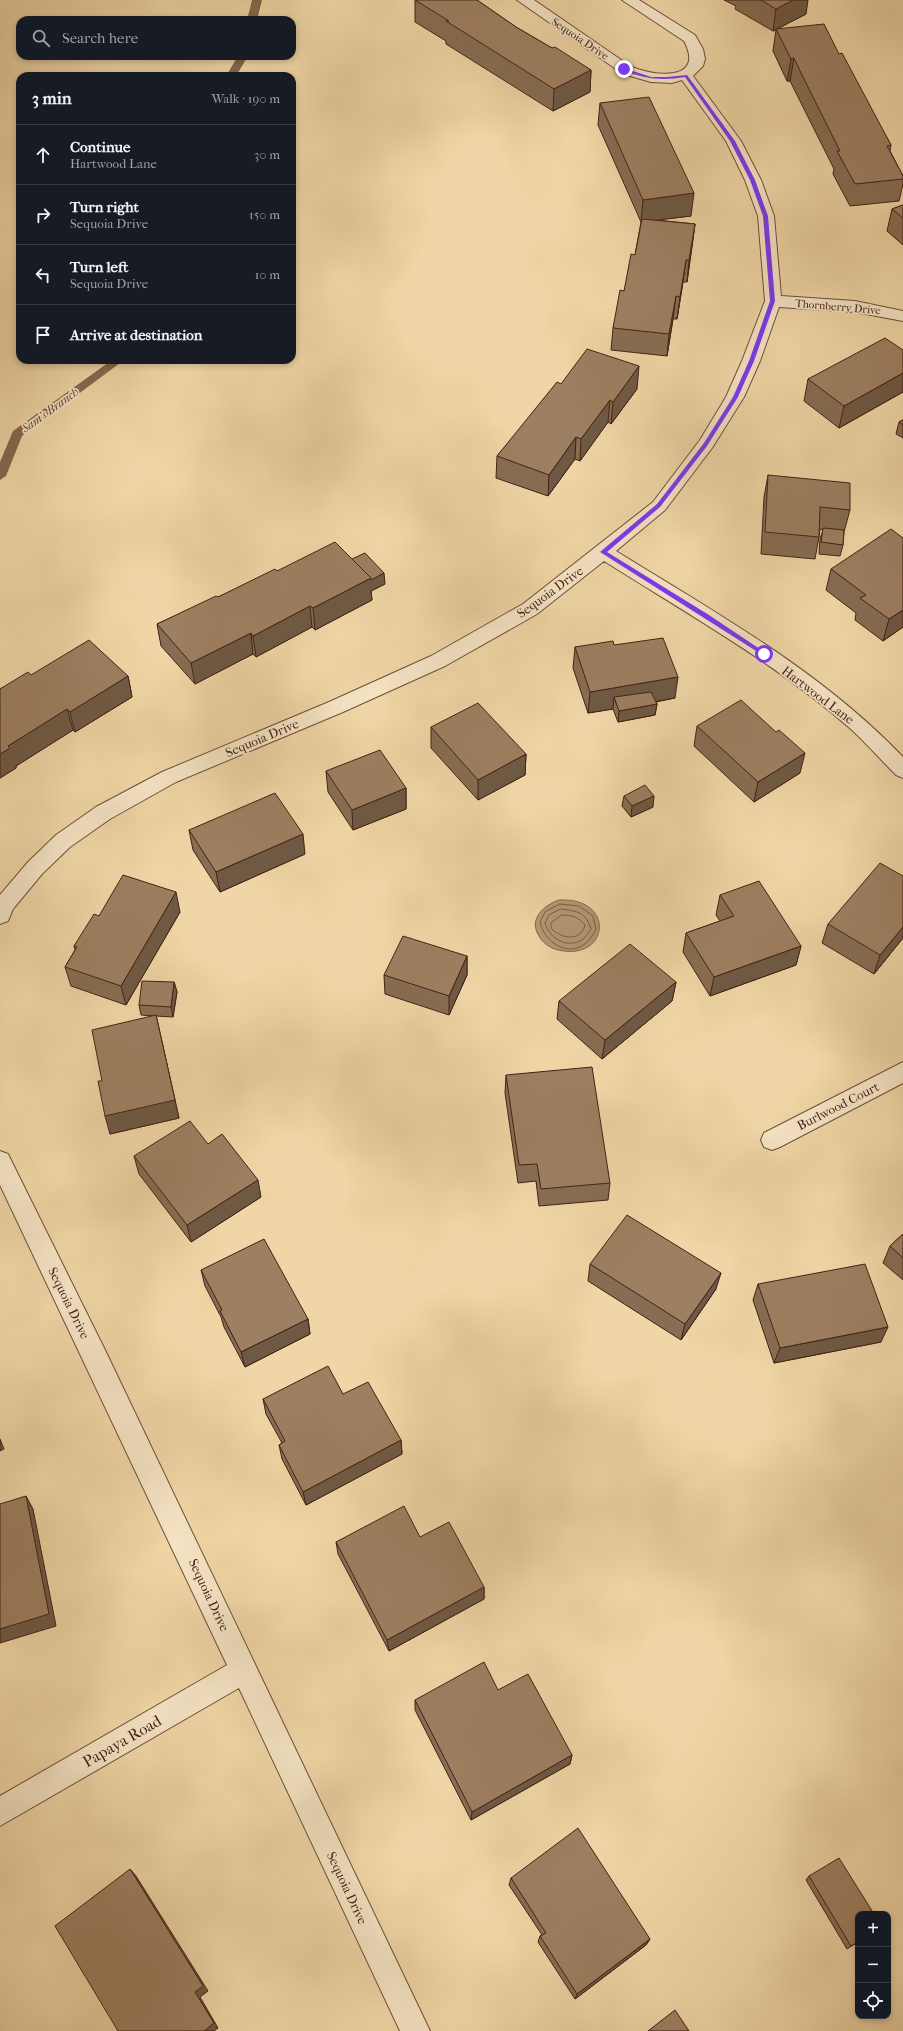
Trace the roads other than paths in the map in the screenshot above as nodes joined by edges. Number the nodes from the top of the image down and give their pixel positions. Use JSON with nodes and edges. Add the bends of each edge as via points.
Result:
{"nodes":[{"id":1,"x":524,"y":0,"type":"edge"},
{"id":2,"x":629,"y":0,"type":"edge"},
{"id":3,"x":686,"y":76,"type":"junction"},
{"id":4,"x":773,"y":301,"type":"junction"},
{"id":5,"x":903,"y":316,"type":"edge"},
{"id":6,"x":603,"y":552,"type":"junction"},
{"id":7,"x":903,"y":770,"type":"edge"},
{"id":8,"x":0,"y":915,"type":"edge"},
{"id":9,"x":903,"y":1072,"type":"edge"},
{"id":10,"x":772,"y":1140,"type":"dead end"},
{"id":11,"x":0,"y":1161,"type":"edge"},
{"id":12,"x":244,"y":1670,"type":"junction"},
{"id":13,"x":0,"y":1812,"type":"edge"},
{"id":14,"x":415,"y":2031,"type":"edge"}],
"edges":[{"from":1,"to":3,"type":"street","name":"Sequoia Drive","via":[[624,69],[651,78]]},
{"from":2,"to":3,"type":"street","via":[[690,38],[696,47],[698,57],[696,66]]},
{"from":3,"to":4,"type":"street","name":"Sequoia Drive","via":[[733,141],[753,180],[766,216]]},
{"from":4,"to":5,"type":"street","name":"Thornberry Drive","via":[[873,310]]},
{"from":4,"to":6,"type":"street","name":"Sequoia Drive","via":[[736,397],[706,444],[659,506]]},
{"from":6,"to":7,"type":"street","name":"Hartwood Lane","via":[[764,654],[858,725]]},
{"from":6,"to":8,"type":"street","name":"Sequoia Drive","via":[[530,609],[438,661],[169,777],[103,813],[63,841],[35,868],[5,904]]},
{"from":9,"to":10,"type":"street","name":"Burlwood Court"},
{"from":11,"to":12,"type":"street","name":"Sequoia Drive"},
{"from":12,"to":13,"type":"street","name":"Papaya Road"},
{"from":12,"to":14,"type":"street","name":"Sequoia Drive"}]}
